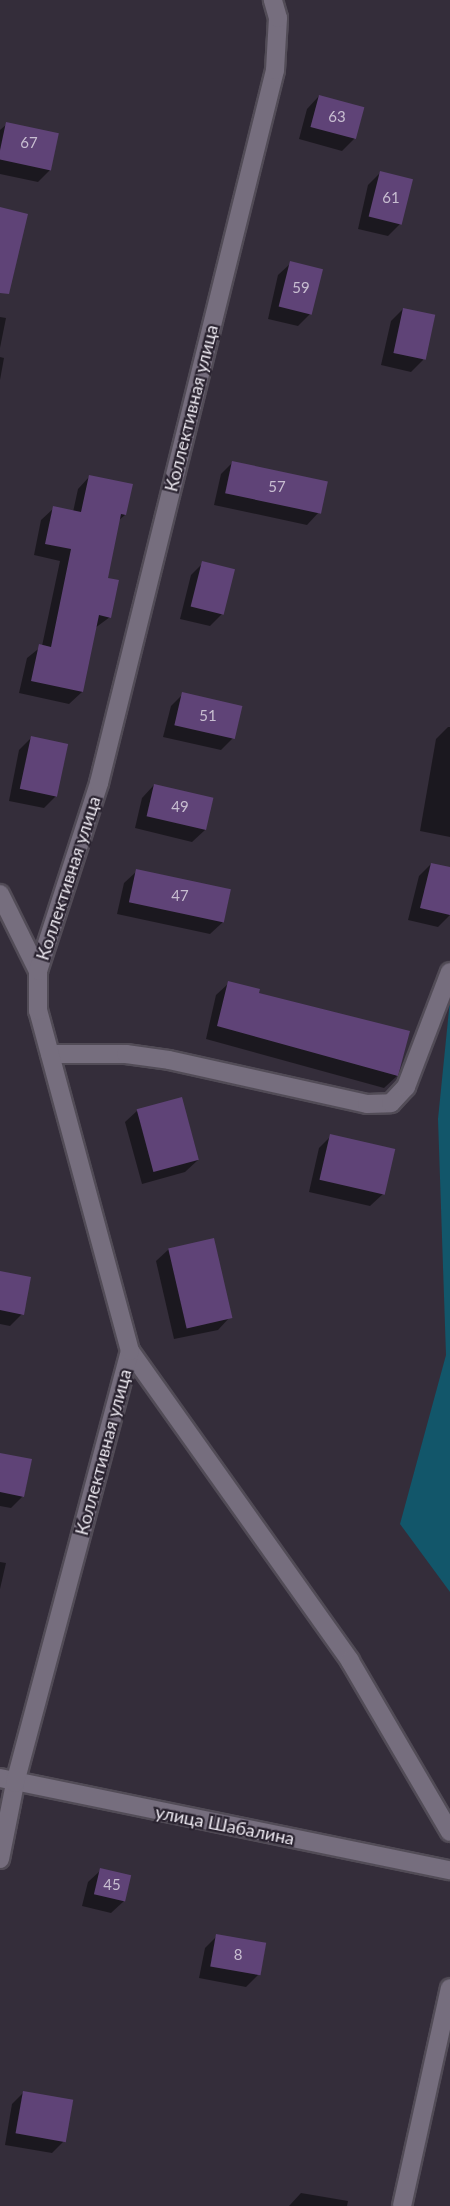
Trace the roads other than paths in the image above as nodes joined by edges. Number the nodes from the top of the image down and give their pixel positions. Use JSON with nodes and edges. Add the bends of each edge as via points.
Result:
{"nodes":[{"id":1,"x":273,"y":0,"type":"edge"},
{"id":2,"x":0,"y":894,"type":"edge"},
{"id":3,"x":38,"y":971,"type":"junction"},
{"id":4,"x":450,"y":972,"type":"edge"},
{"id":5,"x":50,"y":1053,"type":"junction"},
{"id":6,"x":130,"y":1352,"type":"junction"},
{"id":7,"x":7,"y":1780,"type":"edge"},
{"id":8,"x":450,"y":1832,"type":"edge"},
{"id":9,"x":0,"y":1859,"type":"edge"},
{"id":10,"x":450,"y":1870,"type":"edge"},
{"id":11,"x":450,"y":1988,"type":"edge"},
{"id":12,"x":402,"y":2206,"type":"edge"}],
"edges":[{"from":1,"to":3,"type":"street","name":"Коллективная улица","via":[[278,18],[275,70],[99,783]]},
{"from":2,"to":3,"type":"street"},
{"from":3,"to":5,"type":"street","name":"Коллективная улица","via":[[38,1011]]},
{"from":4,"to":5,"type":"street","via":[[406,1087],[391,1103],[367,1104],[169,1060],[126,1054]]},
{"from":5,"to":6,"type":"street","name":"Коллективная улица"},
{"from":6,"to":7,"type":"street","name":"Коллективная улица"},
{"from":6,"to":8,"type":"street","via":[[350,1661]]},
{"from":7,"to":9,"type":"street","name":"Коллективная улица"},
{"from":7,"to":10,"type":"street","name":"улица Шабалина"},
{"from":11,"to":12,"type":"street"}]}
